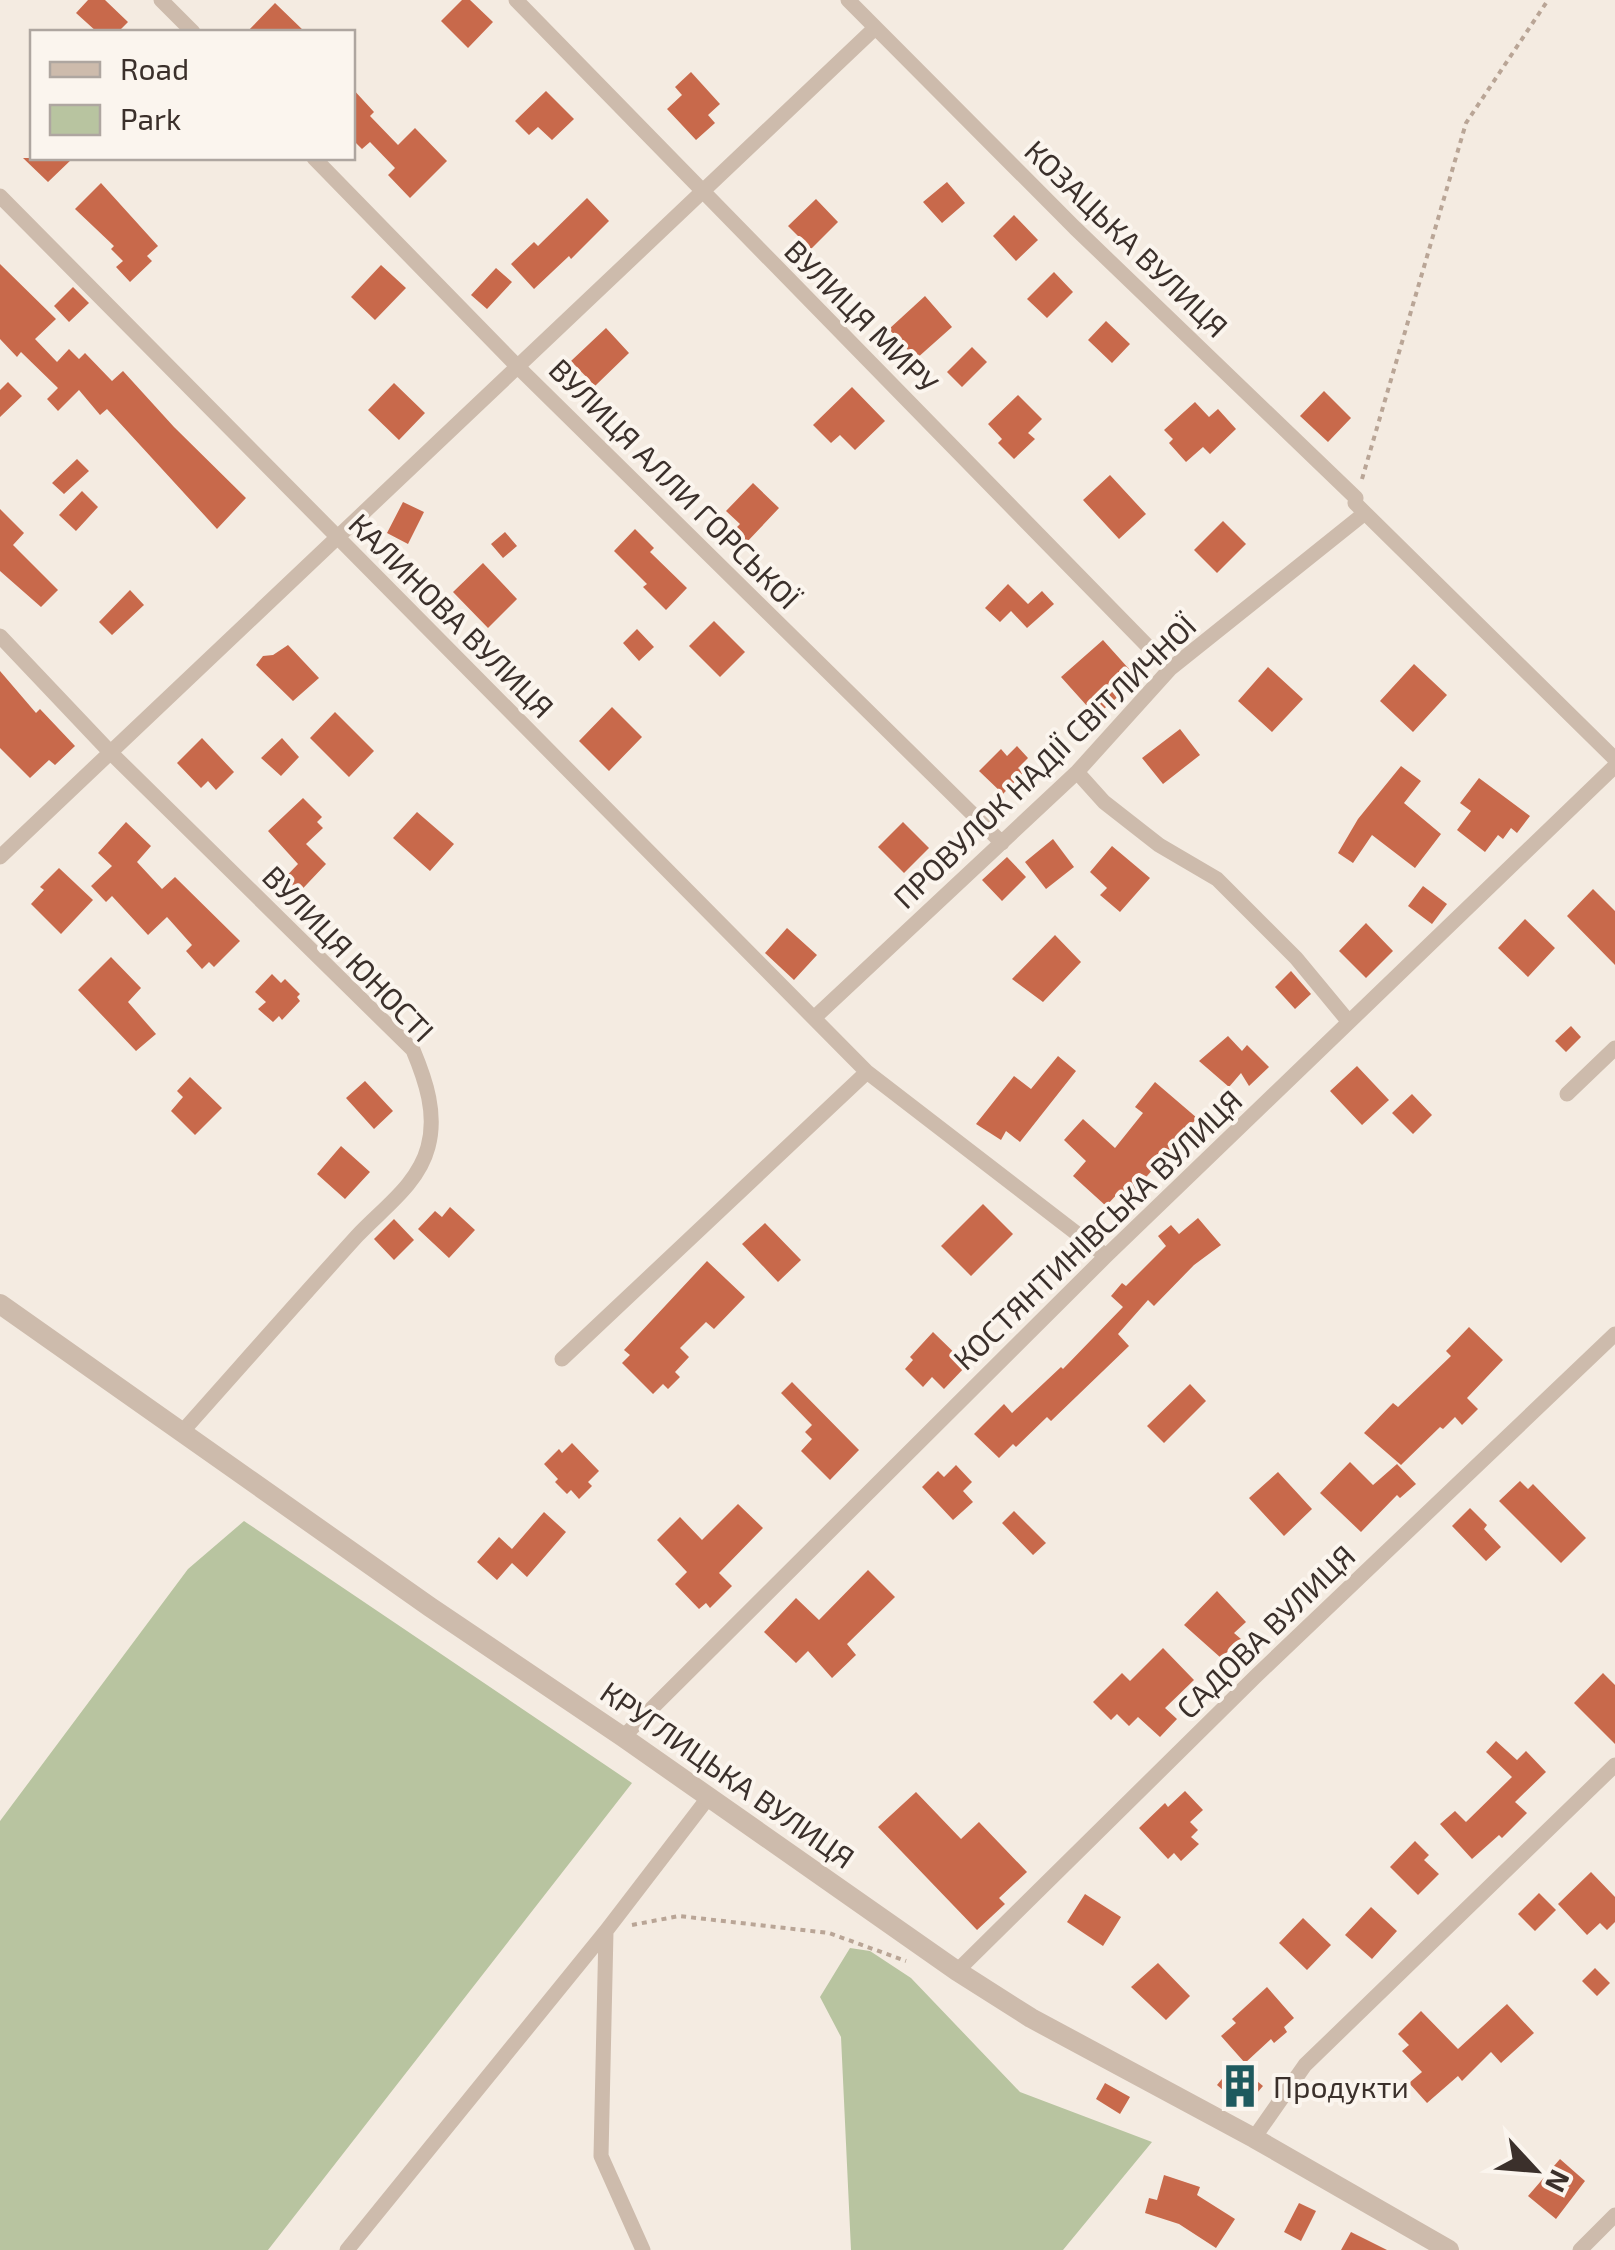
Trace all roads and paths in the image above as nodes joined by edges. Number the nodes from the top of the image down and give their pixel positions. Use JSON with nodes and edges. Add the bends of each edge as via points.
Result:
{"nodes":[{"id":1,"x":161,"y":0,"type":"edge"},
{"id":2,"x":516,"y":0,"type":"edge"},
{"id":3,"x":848,"y":0,"type":"edge"},
{"id":4,"x":1548,"y":0,"type":"edge"},
{"id":5,"x":875,"y":28,"type":"junction"},
{"id":6,"x":191,"y":30,"type":"edge"},
{"id":7,"x":316,"y":160,"type":"edge"},
{"id":8,"x":702,"y":193,"type":"junction"},
{"id":9,"x":0,"y":196,"type":"edge"},
{"id":10,"x":519,"y":368,"type":"junction"},
{"id":11,"x":1356,"y":498,"type":"junction"},
{"id":12,"x":1365,"y":514,"type":"junction"},
{"id":13,"x":334,"y":536,"type":"junction"},
{"id":14,"x":0,"y":636,"type":"edge"},
{"id":15,"x":1170,"y":669,"type":"junction"},
{"id":16,"x":110,"y":752,"type":"junction"},
{"id":17,"x":1615,"y":762,"type":"edge"},
{"id":18,"x":1077,"y":772,"type":"junction"},
{"id":19,"x":1002,"y":844,"type":"junction"},
{"id":20,"x":0,"y":857,"type":"edge"},
{"id":21,"x":814,"y":1018,"type":"junction"},
{"id":22,"x":1349,"y":1022,"type":"junction"},
{"id":23,"x":1615,"y":1048,"type":"edge"},
{"id":24,"x":866,"y":1072,"type":"junction"},
{"id":25,"x":1566,"y":1094,"type":"dead end"},
{"id":26,"x":1106,"y":1256,"type":"junction"},
{"id":27,"x":0,"y":1304,"type":"edge"},
{"id":28,"x":1615,"y":1334,"type":"edge"},
{"id":29,"x":562,"y":1359,"type":"dead end"},
{"id":30,"x":182,"y":1432,"type":"junction"},
{"id":31,"x":623,"y":1737,"type":"junction"},
{"id":32,"x":1615,"y":1766,"type":"edge"},
{"id":33,"x":708,"y":1798,"type":"junction"},
{"id":34,"x":606,"y":1931,"type":"junction"},
{"id":35,"x":918,"y":1966,"type":"dead end"},
{"id":36,"x":957,"y":1971,"type":"junction"},
{"id":37,"x":1254,"y":2138,"type":"junction"},
{"id":38,"x":1615,"y":2215,"type":"edge"},
{"id":39,"x":348,"y":2250,"type":"edge"},
{"id":40,"x":643,"y":2250,"type":"edge"},
{"id":41,"x":1449,"y":2250,"type":"edge"},
{"id":42,"x":1580,"y":2250,"type":"edge"}],
"edges":[{"from":1,"to":6,"type":"street"},
{"from":2,"to":8,"type":"street","name":"ВУЛИЦЯ МИРУ"},
{"from":3,"to":5,"type":"street","name":"КОЗАЦЬКА ВУЛИЦЯ"},
{"from":4,"to":11,"type":"path","via":[[1466,124]]},
{"from":5,"to":8,"type":"street"},
{"from":5,"to":11,"type":"street","name":"КОЗАЦЬКА ВУЛИЦЯ"},
{"from":7,"to":10,"type":"street","name":"ВУЛИЦЯ АЛЛИ ГОРСЬКОЇ"},
{"from":8,"to":10,"type":"street"},
{"from":8,"to":15,"type":"street","name":"ВУЛИЦЯ МИРУ"},
{"from":9,"to":13,"type":"street","name":"КАЛИНОВА ВУЛИЦЯ"},
{"from":10,"to":13,"type":"street"},
{"from":10,"to":19,"type":"street","name":"ВУЛИЦЯ АЛЛИ ГОРСЬКОЇ"},
{"from":11,"to":12,"type":"street","name":"КОЗАЦЬКА ВУЛИЦЯ"},
{"from":12,"to":15,"type":"street","name":"ПРОВУЛОК НАДІЇ СВІТЛИЧНОЇ"},
{"from":12,"to":17,"type":"street","name":"КОЗАЦЬКА ВУЛИЦЯ"},
{"from":13,"to":16,"type":"street"},
{"from":13,"to":21,"type":"street","name":"КАЛИНОВА ВУЛИЦЯ"},
{"from":14,"to":16,"type":"street","name":"ВУЛИЦЯ ЮНОСТІ"},
{"from":15,"to":18,"type":"street","name":"ПРОВУЛОК НАДІЇ СВІТЛИЧНОЇ"},
{"from":16,"to":20,"type":"street"},
{"from":16,"to":30,"type":"street","name":"ВУЛИЦЯ ЮНОСТІ","via":[[413,1050],[431,1109],[428,1147],[414,1179]]},
{"from":17,"to":22,"type":"street","name":"КОСТЯНТИНІВСЬКА ВУЛИЦЯ"},
{"from":18,"to":19,"type":"street","name":"ПРОВУЛОК НАДІЇ СВІТЛИЧНОЇ"},
{"from":18,"to":22,"type":"street","via":[[1159,845],[1217,879]]},
{"from":19,"to":21,"type":"street","name":"ПРОВУЛОК НАДІЇ СВІТЛИЧНОЇ"},
{"from":21,"to":24,"type":"street","name":"КАЛИНОВА ВУЛИЦЯ"},
{"from":22,"to":26,"type":"street","name":"КОСТЯНТИНІВСЬКА ВУЛИЦЯ"},
{"from":23,"to":25,"type":"street"},
{"from":24,"to":26,"type":"street","name":"КАЛИНОВА ВУЛИЦЯ"},
{"from":24,"to":29,"type":"street"},
{"from":26,"to":31,"type":"street","name":"КОСТЯНТИНІВСЬКА ВУЛИЦЯ"},
{"from":27,"to":30,"type":"street","name":"КРУГЛИЦЬКА ВУЛИЦЯ"},
{"from":28,"to":36,"type":"street","name":"САДОВА ВУЛИЦЯ"},
{"from":30,"to":31,"type":"street","name":"КРУГЛИЦЬКА ВУЛИЦЯ"},
{"from":31,"to":33,"type":"street","name":"КРУГЛИЦЬКА ВУЛИЦЯ"},
{"from":32,"to":37,"type":"street","via":[[1305,2066]]},
{"from":33,"to":34,"type":"street"},
{"from":33,"to":36,"type":"street","name":"КРУГЛИЦЬКА ВУЛИЦЯ"},
{"from":34,"to":35,"type":"path","via":[[679,1916],[829,1933]]},
{"from":34,"to":39,"type":"street"},
{"from":34,"to":40,"type":"street","via":[[601,2156]]},
{"from":36,"to":37,"type":"street","name":"КРУГЛИЦЬКА ВУЛИЦЯ"},
{"from":37,"to":41,"type":"street","name":"КРУГЛИЦЬКА ВУЛИЦЯ"},
{"from":38,"to":42,"type":"street"}]}
